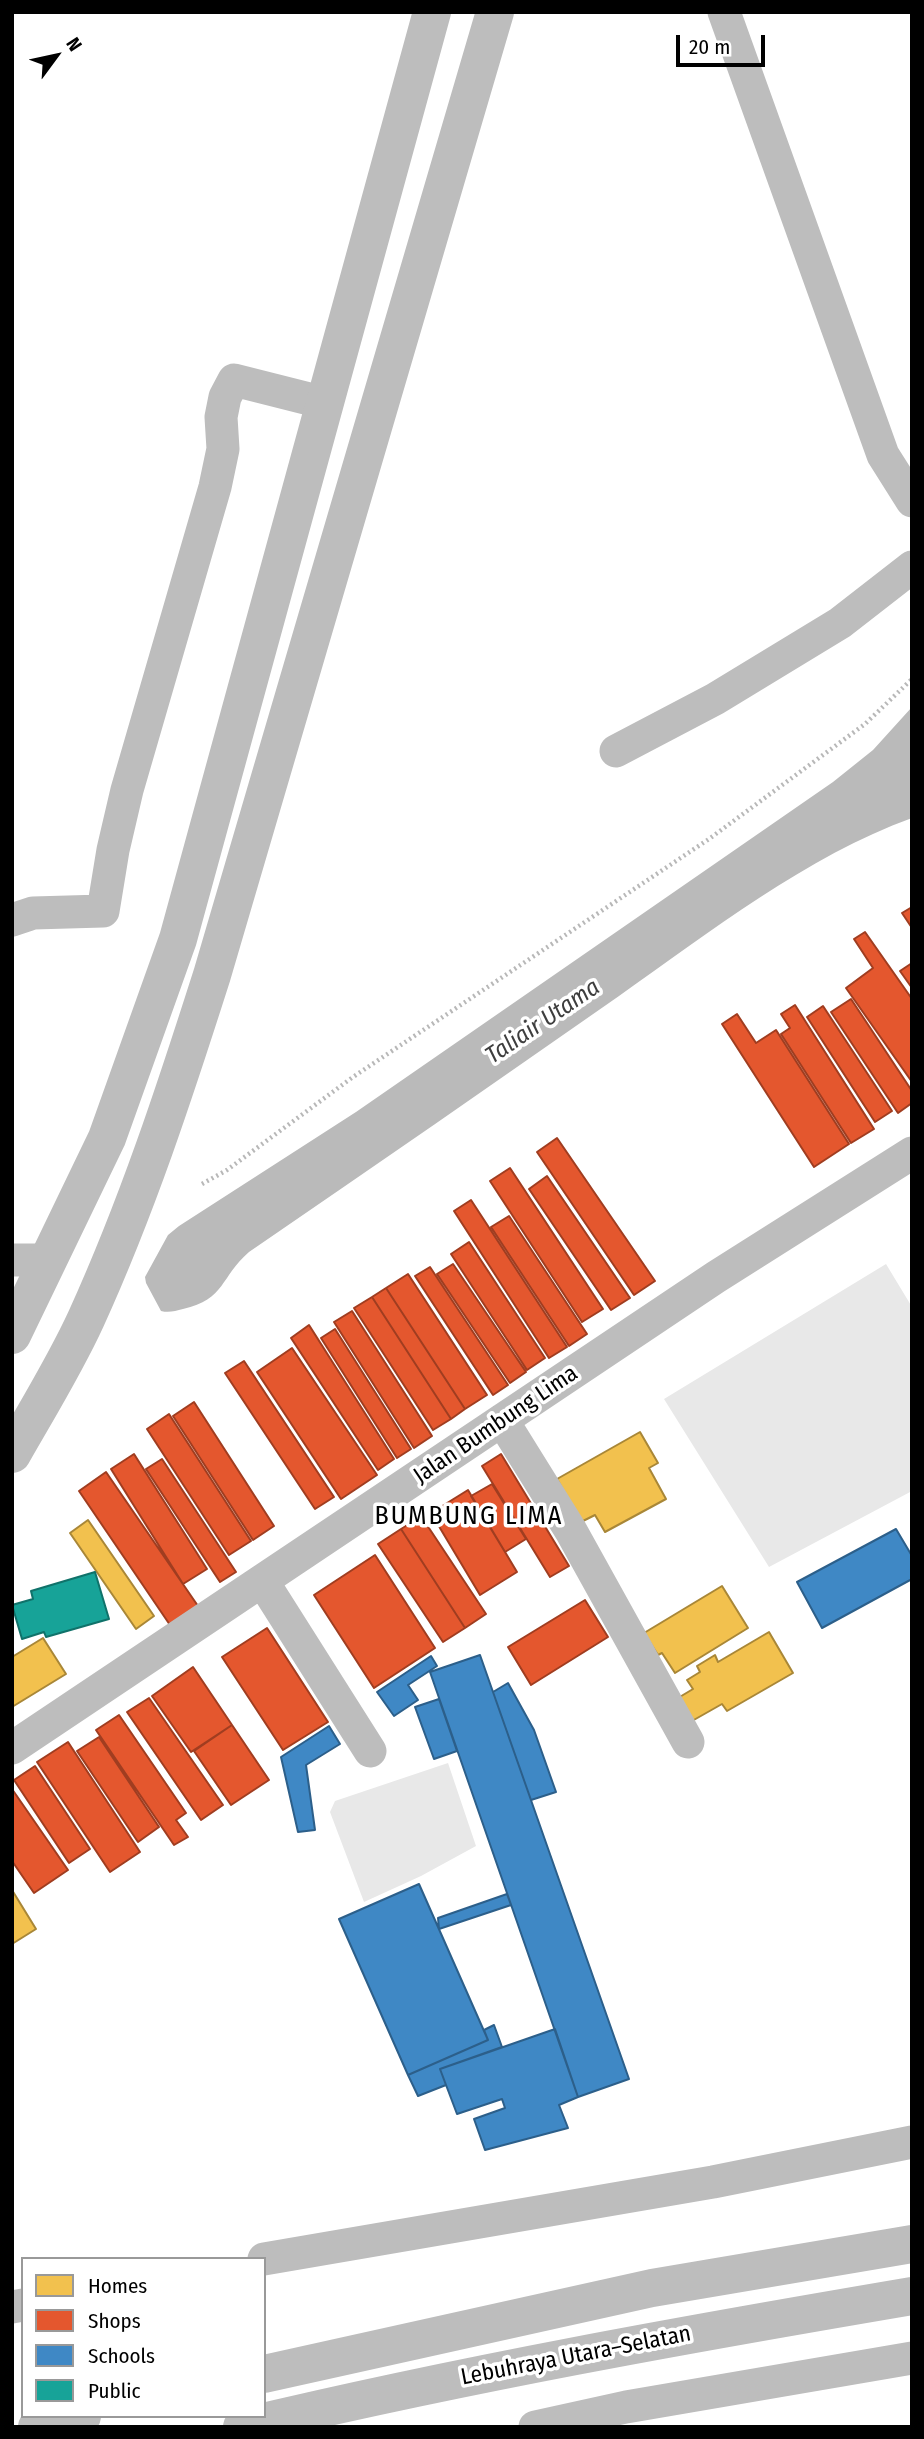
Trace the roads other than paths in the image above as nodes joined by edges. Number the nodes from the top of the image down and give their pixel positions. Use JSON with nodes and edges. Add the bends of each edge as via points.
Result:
{"nodes":[{"id":1,"x":432,"y":12,"type":"edge"},
{"id":2,"x":495,"y":12,"type":"edge"},
{"id":3,"x":724,"y":12,"type":"edge"},
{"id":4,"x":312,"y":400,"type":"junction"},
{"id":5,"x":912,"y":501,"type":"edge"},
{"id":6,"x":912,"y":567,"type":"edge"},
{"id":7,"x":616,"y":751,"type":"dead end"},
{"id":8,"x":12,"y":920,"type":"edge"},
{"id":9,"x":908,"y":1165,"type":"edge"},
{"id":10,"x":33,"y":1268,"type":"edge"},
{"id":11,"x":12,"y":1335,"type":"edge"},
{"id":12,"x":502,"y":1420,"type":"junction"},
{"id":13,"x":12,"y":1454,"type":"edge"},
{"id":14,"x":264,"y":1582,"type":"junction"},
{"id":15,"x":688,"y":1741,"type":"dead end"},
{"id":16,"x":12,"y":1748,"type":"edge"},
{"id":17,"x":370,"y":1751,"type":"dead end"},
{"id":18,"x":912,"y":2142,"type":"edge"},
{"id":19,"x":912,"y":2244,"type":"edge"},
{"id":20,"x":266,"y":2259,"type":"edge"},
{"id":21,"x":912,"y":2296,"type":"edge"},
{"id":22,"x":912,"y":2358,"type":"edge"},
{"id":23,"x":266,"y":2374,"type":"edge"},
{"id":24,"x":74,"y":2418,"type":"edge"},
{"id":25,"x":37,"y":2427,"type":"edge"},
{"id":26,"x":242,"y":2427,"type":"edge"},
{"id":27,"x":535,"y":2427,"type":"edge"}],
"edges":[{"from":1,"to":4,"type":"highway"},
{"from":2,"to":13,"type":"highway","via":[[167,1117],[112,1259],[70,1350]]},
{"from":3,"to":5,"type":"street","via":[[883,455]]},
{"from":4,"to":8,"type":"street","via":[[234,380],[221,417],[223,449],[215,487],[127,790],[103,911],[33,913]]},
{"from":4,"to":10,"type":"highway","via":[[178,939],[107,1138]]},
{"from":6,"to":7,"type":"street","via":[[839,623],[715,699]]},
{"from":9,"to":12,"type":"street","name":"Jalan Bumbung Lima","via":[[716,1277]]},
{"from":10,"to":11,"type":"highway"},
{"from":12,"to":14,"type":"street","name":"Jalan Bumbung Lima"},
{"from":12,"to":15,"type":"street","via":[[571,1531]]},
{"from":14,"to":16,"type":"street","name":"Jalan Bumbung Lima"},
{"from":14,"to":17,"type":"street"},
{"from":18,"to":20,"type":"street","via":[[713,2182]]},
{"from":19,"to":23,"type":"highway","name":"Lebuhraya Utara–Selatan","via":[[652,2288]]},
{"from":21,"to":26,"type":"highway","name":"Lebuhraya Utara–Selatan","via":[[708,2330]]},
{"from":22,"to":27,"type":"street"},
{"from":24,"to":25,"type":"highway"}]}
